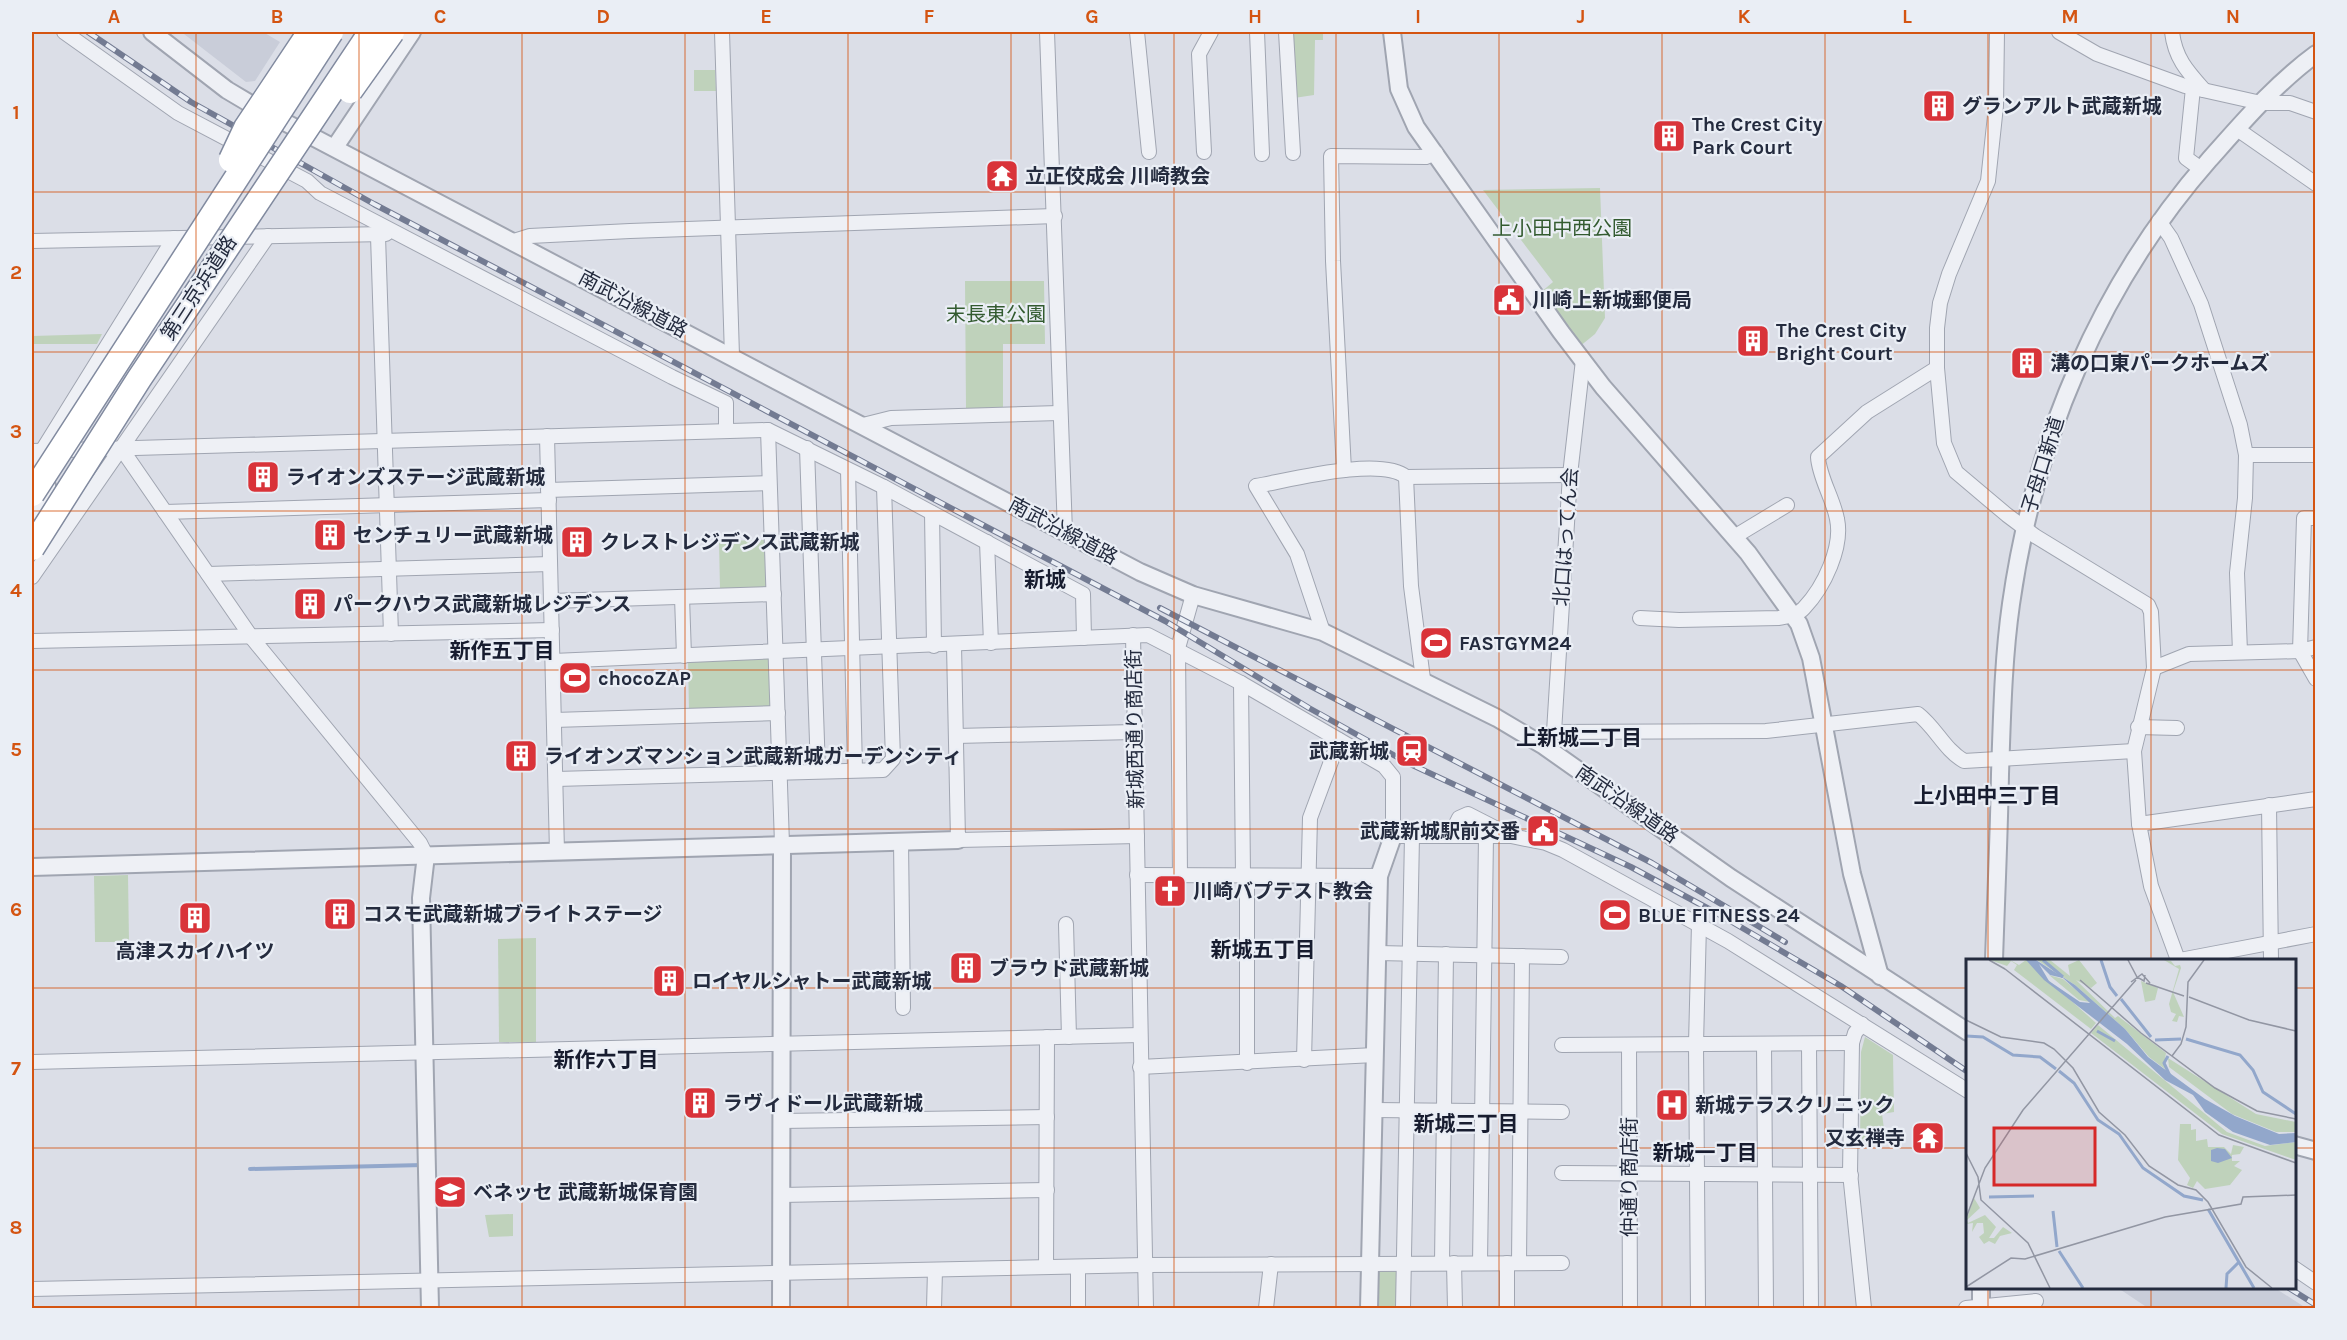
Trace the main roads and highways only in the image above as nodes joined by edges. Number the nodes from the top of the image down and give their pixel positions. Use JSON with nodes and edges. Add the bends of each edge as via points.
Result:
{"nodes":[{"id":1,"x":310,"y":32,"type":"edge"},
{"id":2,"x":392,"y":32,"type":"edge"},
{"id":3,"x":350,"y":34,"type":"edge"},
{"id":4,"x":194,"y":257,"type":"junction"},
{"id":5,"x":32,"y":494,"type":"edge"},
{"id":6,"x":32,"y":548,"type":"edge"}],
"edges":[{"from":1,"to":4,"type":"highway","bridge":true,"via":[[246,128]]},
{"from":2,"to":4,"type":"highway","bridge":true,"via":[[285,183]]},
{"from":3,"to":4,"type":"highway","name":"第三京浜道路","bridge":true},
{"from":3,"to":4,"type":"highway","name":"第三京浜道路","bridge":true},
{"from":4,"to":5,"type":"highway","name":"第三京浜道路","bridge":true},
{"from":4,"to":6,"type":"highway","name":"第三京浜道路","bridge":true}]}
